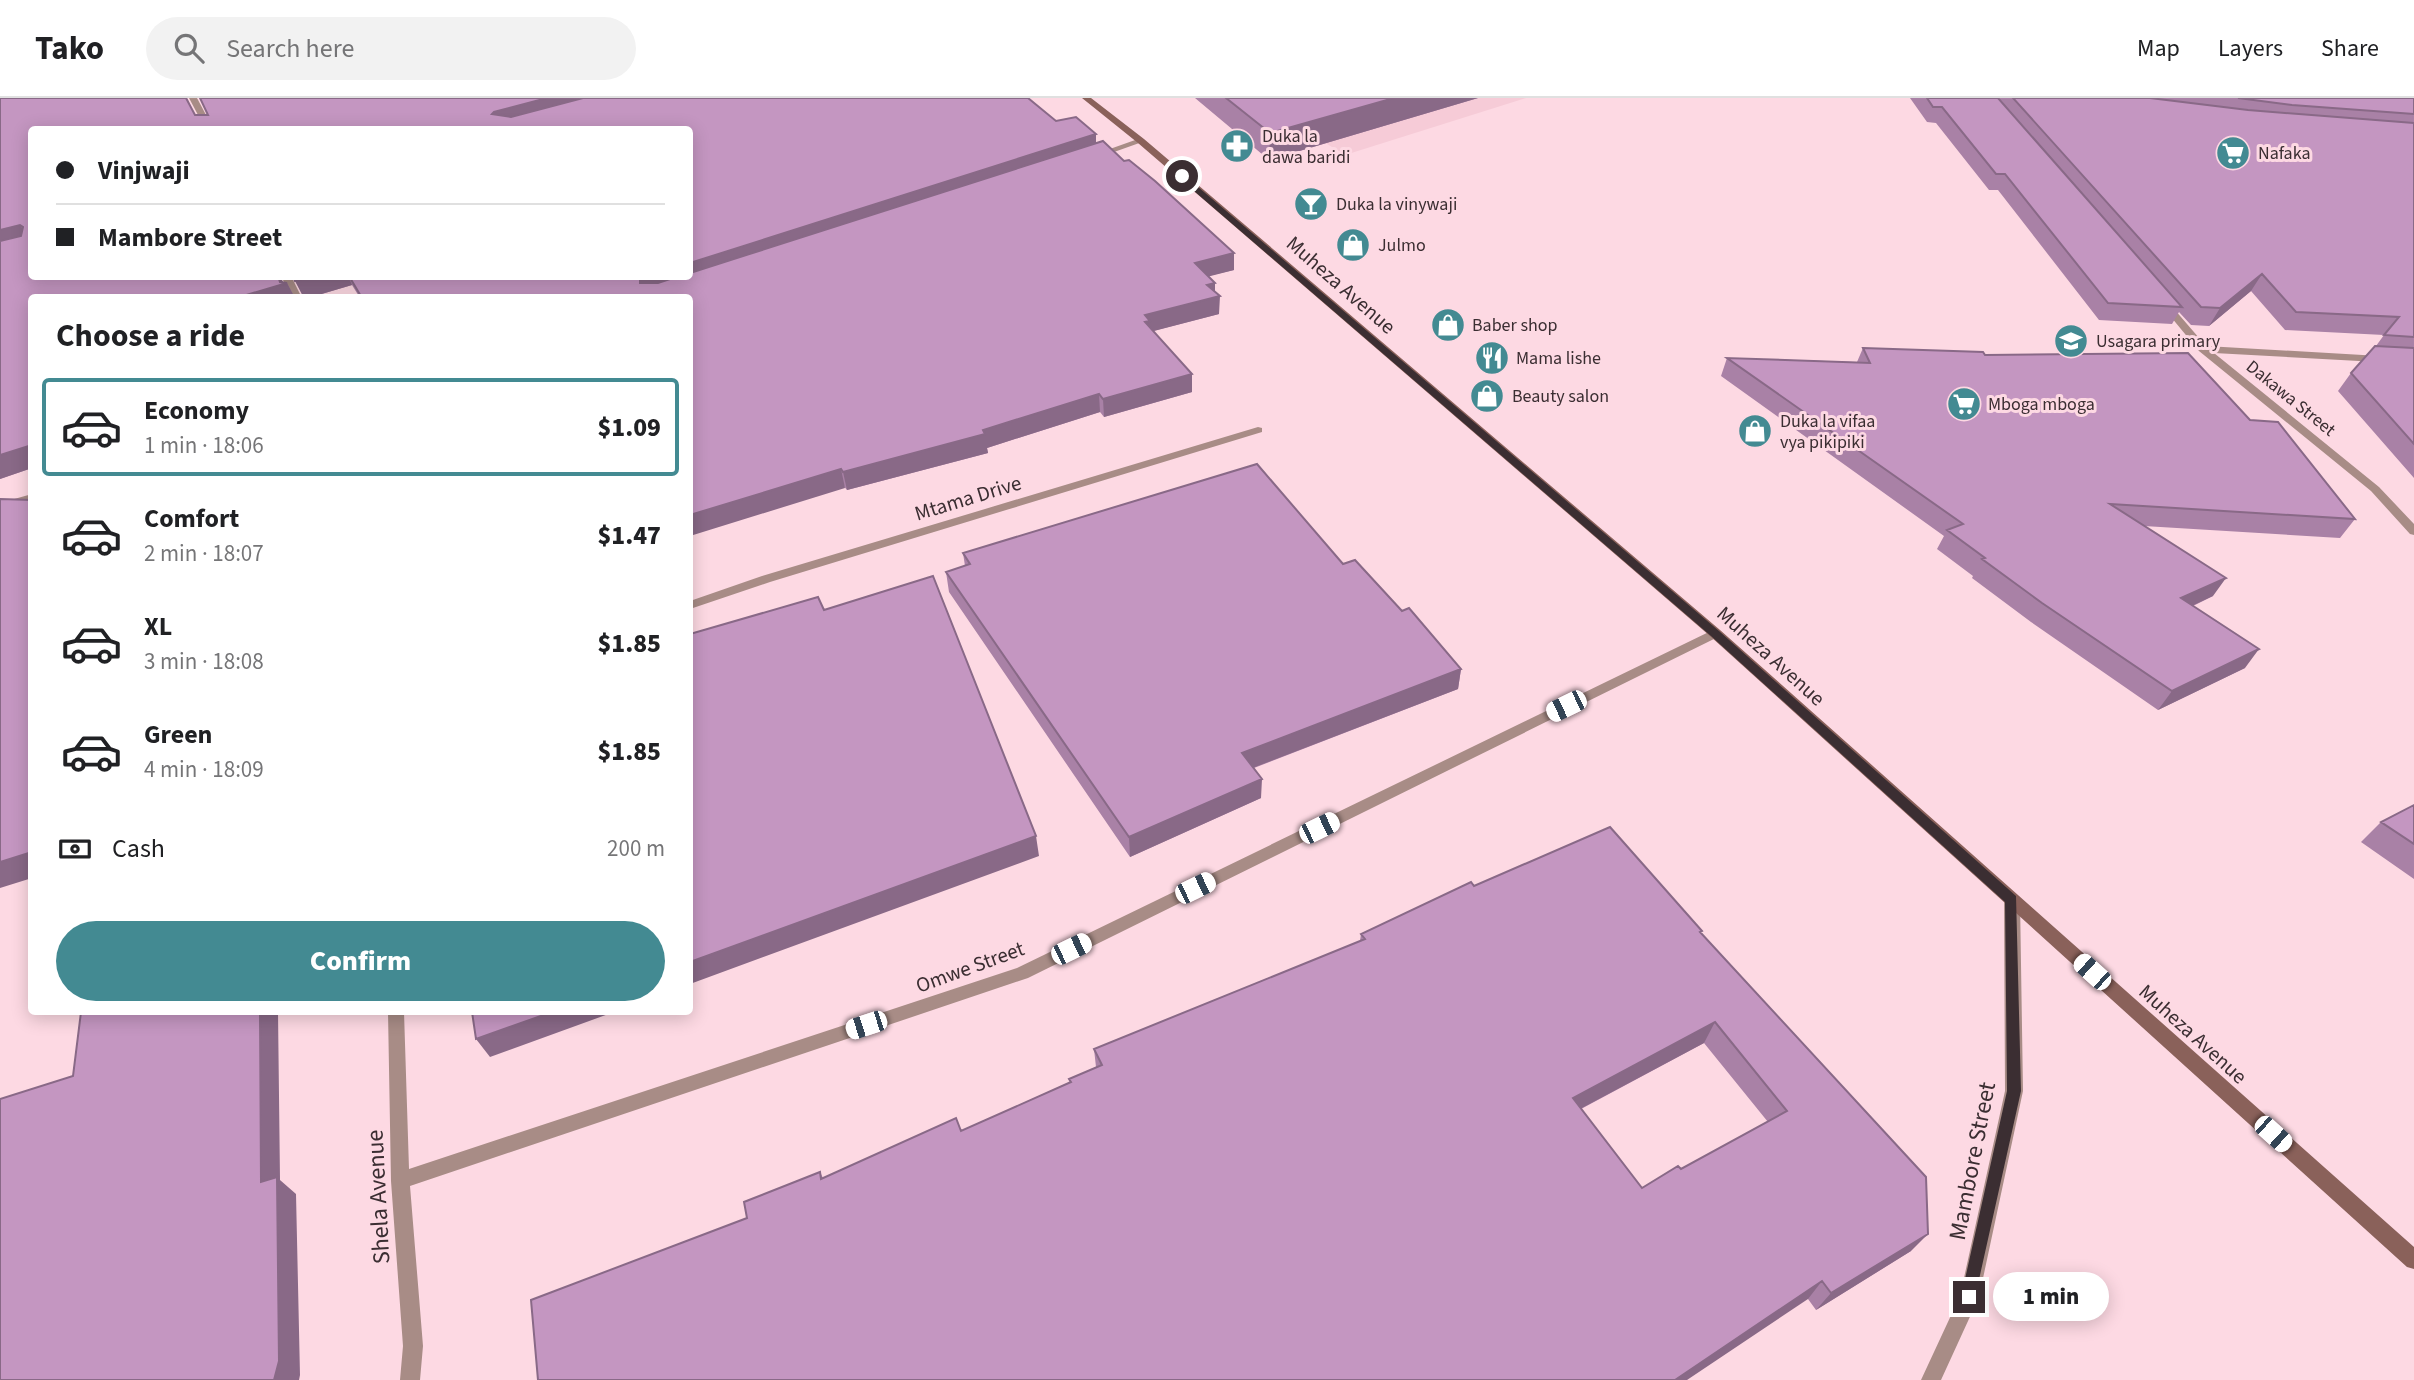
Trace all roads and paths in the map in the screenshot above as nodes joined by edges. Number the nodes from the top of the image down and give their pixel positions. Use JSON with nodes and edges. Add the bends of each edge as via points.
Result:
{"nodes":[{"id":1,"x":193,"y":98,"type":"edge"},
{"id":2,"x":1086,"y":98,"type":"edge"},
{"id":3,"x":208,"y":126,"type":"edge"},
{"id":4,"x":1141,"y":141,"type":"junction"},
{"id":5,"x":1089,"y":158,"type":"edge"},
{"id":6,"x":2158,"y":297,"type":"edge"},
{"id":7,"x":2203,"y":349,"type":"junction"},
{"id":8,"x":2414,"y":360,"type":"edge"},
{"id":9,"x":1258,"y":430,"type":"dead end"},
{"id":10,"x":28,"y":498,"type":"edge"},
{"id":11,"x":0,"y":507,"type":"edge"},
{"id":12,"x":2414,"y":531,"type":"edge"},
{"id":13,"x":693,"y":604,"type":"edge"},
{"id":14,"x":1715,"y":634,"type":"junction"},
{"id":15,"x":2012,"y":900,"type":"junction"},
{"id":16,"x":396,"y":1015,"type":"edge"},
{"id":17,"x":400,"y":1181,"type":"junction"},
{"id":18,"x":2414,"y":1260,"type":"edge"},
{"id":19,"x":410,"y":1380,"type":"edge"},
{"id":20,"x":1931,"y":1380,"type":"edge"}],
"edges":[{"from":1,"to":3,"type":"street"},
{"from":2,"to":4,"type":"street","name":"Muheza Avenue"},
{"from":4,"to":5,"type":"street"},
{"from":4,"to":14,"type":"street","name":"Muheza Avenue"},
{"from":6,"to":7,"type":"street","name":"Dakawa Street"},
{"from":7,"to":8,"type":"street"},
{"from":7,"to":12,"type":"street","name":"Dakawa Street","via":[[2375,489]]},
{"from":9,"to":13,"type":"street","name":"Mtama Drive"},
{"from":10,"to":11,"type":"street"},
{"from":14,"to":15,"type":"street","name":"Muheza Avenue"},
{"from":14,"to":17,"type":"street","name":"Omwe Street","via":[[1022,974]]},
{"from":15,"to":18,"type":"street","name":"Muheza Avenue"},
{"from":15,"to":20,"type":"street","name":"Mambore Street","via":[[2014,1091],[1969,1297]]},
{"from":16,"to":17,"type":"street","name":"Shela Avenue"},
{"from":17,"to":19,"type":"street","name":"Shela Avenue","via":[[413,1346]]}]}
